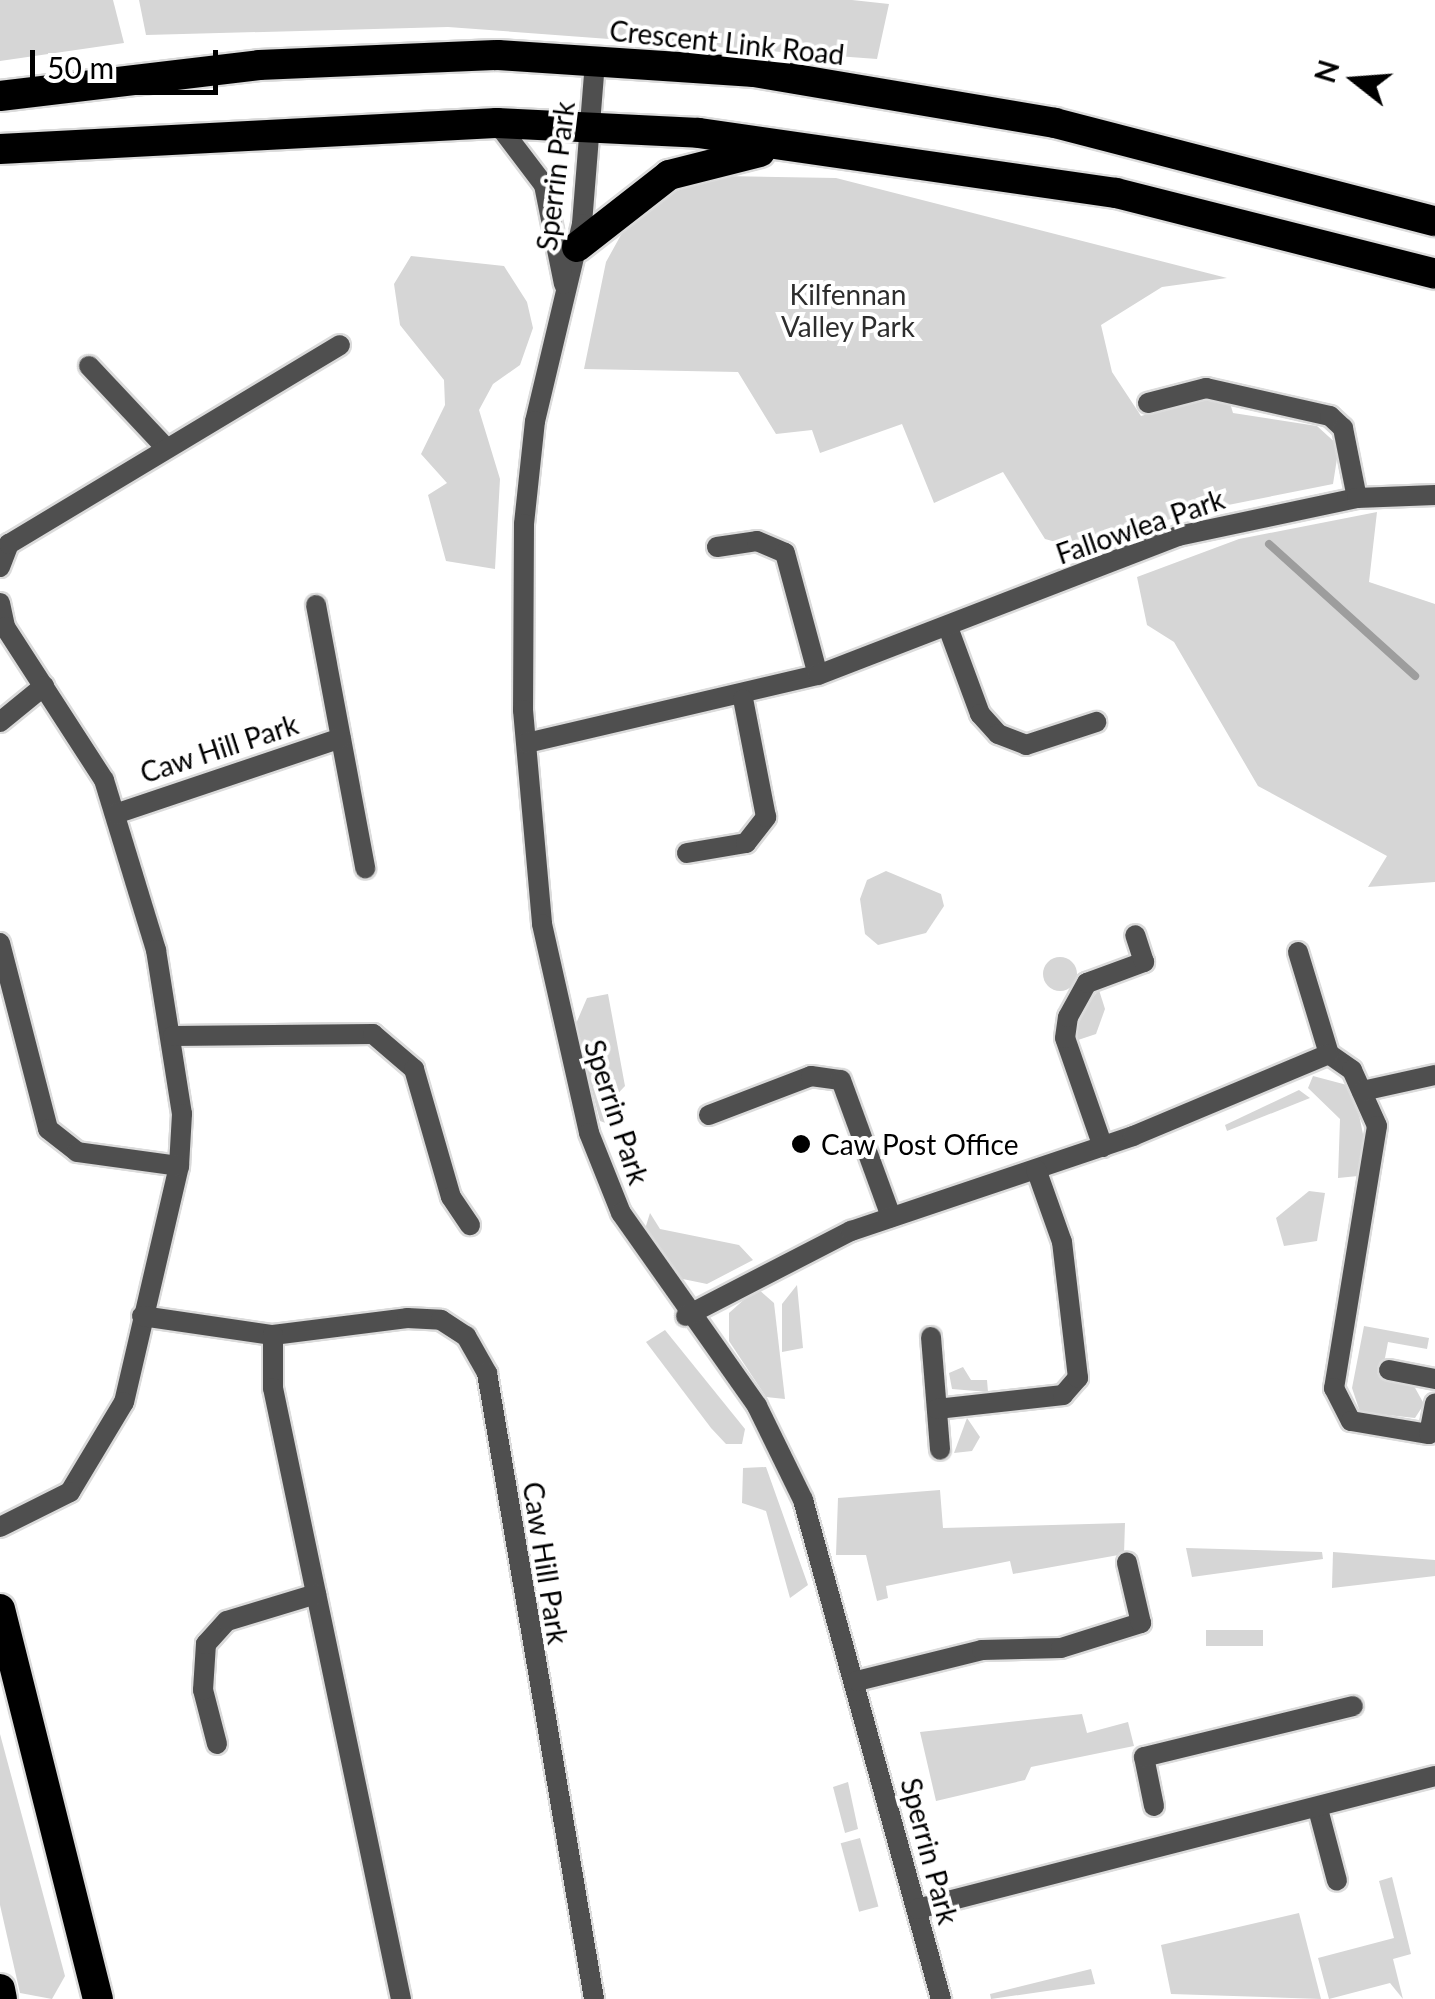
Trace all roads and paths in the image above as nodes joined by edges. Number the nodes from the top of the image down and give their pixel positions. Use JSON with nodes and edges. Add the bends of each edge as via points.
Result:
{"nodes":[{"id":1,"x":595,"y":62,"type":"junction"},
{"id":2,"x":0,"y":96,"type":"edge"},
{"id":3,"x":497,"y":123,"type":"junction"},
{"id":4,"x":590,"y":127,"type":"junction"},
{"id":5,"x":803,"y":147,"type":"junction"},
{"id":6,"x":0,"y":150,"type":"edge"},
{"id":7,"x":1435,"y":221,"type":"edge"},
{"id":8,"x":577,"y":247,"type":"junction"},
{"id":9,"x":1435,"y":274,"type":"edge"},
{"id":10,"x":565,"y":296,"type":"junction"},
{"id":11,"x":340,"y":345,"type":"dead end"},
{"id":12,"x":89,"y":366,"type":"dead end"},
{"id":13,"x":1148,"y":403,"type":"dead end"},
{"id":14,"x":165,"y":447,"type":"junction"},
{"id":15,"x":1435,"y":496,"type":"edge"},
{"id":16,"x":1356,"y":498,"type":"junction"},
{"id":17,"x":717,"y":547,"type":"dead end"},
{"id":18,"x":0,"y":567,"type":"edge"},
{"id":19,"x":0,"y":603,"type":"edge"},
{"id":20,"x":316,"y":605,"type":"dead end"},
{"id":21,"x":950,"y":630,"type":"junction"},
{"id":22,"x":818,"y":675,"type":"junction"},
{"id":23,"x":44,"y":686,"type":"junction"},
{"id":24,"x":744,"y":699,"type":"junction"},
{"id":25,"x":0,"y":722,"type":"edge"},
{"id":26,"x":1096,"y":722,"type":"dead end"},
{"id":27,"x":341,"y":738,"type":"junction"},
{"id":28,"x":526,"y":744,"type":"junction"},
{"id":29,"x":115,"y":814,"type":"junction"},
{"id":30,"x":687,"y":853,"type":"dead end"},
{"id":31,"x":365,"y":868,"type":"dead end"},
{"id":32,"x":1135,"y":936,"type":"dead end"},
{"id":33,"x":0,"y":944,"type":"edge"},
{"id":34,"x":1298,"y":952,"type":"dead end"},
{"id":35,"x":173,"y":1036,"type":"junction"},
{"id":36,"x":1329,"y":1054,"type":"junction"},
{"id":37,"x":1435,"y":1075,"type":"edge"},
{"id":38,"x":1362,"y":1091,"type":"junction"},
{"id":39,"x":709,"y":1115,"type":"dead end"},
{"id":40,"x":1103,"y":1146,"type":"junction"},
{"id":41,"x":179,"y":1166,"type":"junction"},
{"id":42,"x":1036,"y":1169,"type":"junction"},
{"id":43,"x":891,"y":1217,"type":"junction"},
{"id":44,"x":470,"y":1225,"type":"dead end"},
{"id":45,"x":142,"y":1316,"type":"junction"},
{"id":46,"x":686,"y":1316,"type":"junction"},
{"id":47,"x":273,"y":1335,"type":"junction"},
{"id":48,"x":931,"y":1337,"type":"dead end"},
{"id":49,"x":1389,"y":1370,"type":"dead end"},
{"id":50,"x":1435,"y":1379,"type":"edge"},
{"id":51,"x":1435,"y":1404,"type":"edge"},
{"id":52,"x":937,"y":1410,"type":"junction"},
{"id":53,"x":940,"y":1450,"type":"dead end"},
{"id":54,"x":0,"y":1527,"type":"edge"},
{"id":55,"x":1127,"y":1563,"type":"dead end"},
{"id":56,"x":316,"y":1594,"type":"junction"},
{"id":57,"x":0,"y":1609,"type":"edge"},
{"id":58,"x":857,"y":1681,"type":"junction"},
{"id":59,"x":1353,"y":1706,"type":"dead end"},
{"id":60,"x":217,"y":1744,"type":"dead end"},
{"id":61,"x":1435,"y":1776,"type":"edge"},
{"id":62,"x":1154,"y":1806,"type":"dead end"},
{"id":63,"x":1318,"y":1808,"type":"junction"},
{"id":64,"x":1337,"y":1881,"type":"dead end"},
{"id":65,"x":917,"y":1910,"type":"junction"},
{"id":66,"x":0,"y":1990,"type":"edge"},
{"id":67,"x":2,"y":1999,"type":"edge"},
{"id":68,"x":98,"y":1999,"type":"edge"},
{"id":69,"x":400,"y":1999,"type":"edge"},
{"id":70,"x":594,"y":1999,"type":"edge"},
{"id":71,"x":941,"y":1999,"type":"edge"}],
"edges":[{"from":1,"to":2,"type":"highway","name":"Crescent Link Road","via":[[498,55],[259,65]]},
{"from":1,"to":4,"type":"street","name":"Sperrin Park"},
{"from":1,"to":7,"type":"highway","name":"Crescent Link Road","via":[[754,72],[936,99]]},
{"from":3,"to":4,"type":"highway"},
{"from":3,"to":6,"type":"highway"},
{"from":3,"to":10,"type":"street","name":"Sperrin Park","via":[[544,185]]},
{"from":4,"to":5,"type":"highway"},
{"from":4,"to":8,"type":"street","name":"Sperrin Park"},
{"from":5,"to":8,"type":"highway","via":[[669,174]]},
{"from":5,"to":9,"type":"highway","via":[[1116,193]]},
{"from":8,"to":10,"type":"street","name":"Sperrin Park"},
{"from":10,"to":28,"type":"street","name":"Sperrin Park","via":[[535,420],[524,524]]},
{"from":11,"to":14,"type":"street"},
{"from":12,"to":14,"type":"street"},
{"from":13,"to":16,"type":"street","via":[[1206,388],[1330,416],[1343,428]]},
{"from":14,"to":18,"type":"street","via":[[10,544]]},
{"from":15,"to":16,"type":"street","name":"Fallowlea Park"},
{"from":16,"to":21,"type":"street","name":"Fallowlea Park","via":[[1178,536]]},
{"from":17,"to":22,"type":"street","via":[[758,541],[784,553]]},
{"from":19,"to":23,"type":"street","name":"Caw Hill Park"},
{"from":20,"to":27,"type":"street","name":"Caw Hill Park"},
{"from":21,"to":22,"type":"street","name":"Fallowlea Park"},
{"from":21,"to":26,"type":"street","via":[[980,714],[998,734],[1026,745]]},
{"from":22,"to":24,"type":"street","name":"Fallowlea Park"},
{"from":23,"to":25,"type":"street"},
{"from":23,"to":29,"type":"street","name":"Caw Hill Park"},
{"from":24,"to":28,"type":"street","name":"Fallowlea Park"},
{"from":24,"to":30,"type":"street","via":[[766,817],[746,842]]},
{"from":27,"to":29,"type":"street","name":"Caw Hill Park"},
{"from":27,"to":31,"type":"street","name":"Caw Hill Park"},
{"from":28,"to":46,"type":"street","name":"Sperrin Park","via":[[542,924],[589,1133],[622,1213]]},
{"from":29,"to":35,"type":"street","name":"Caw Hill Park"},
{"from":32,"to":40,"type":"street","via":[[1144,962],[1087,983],[1068,1017],[1065,1038]]},
{"from":33,"to":41,"type":"street","via":[[48,1129],[77,1152]]},
{"from":34,"to":36,"type":"street"},
{"from":35,"to":41,"type":"street","name":"Caw Hill Park"},
{"from":35,"to":44,"type":"street","via":[[373,1034],[414,1069],[451,1197]]},
{"from":36,"to":38,"type":"street"},
{"from":36,"to":40,"type":"street"},
{"from":37,"to":38,"type":"street"},
{"from":38,"to":51,"type":"street","via":[[1377,1126],[1374,1178],[1334,1388],[1351,1421],[1390,1428],[1430,1434]]},
{"from":39,"to":43,"type":"street","via":[[812,1076],[841,1080]]},
{"from":40,"to":42,"type":"street"},
{"from":41,"to":45,"type":"street","name":"Caw Hill Park"},
{"from":42,"to":43,"type":"street"},
{"from":42,"to":52,"type":"street","via":[[1062,1242],[1078,1378],[1063,1395]]},
{"from":43,"to":46,"type":"street"},
{"from":45,"to":47,"type":"street","name":"Caw Hill Park"},
{"from":45,"to":54,"type":"street","name":"Caw Hill Park","via":[[124,1402],[96,1460],[40,1514]]},
{"from":46,"to":58,"type":"street","name":"Sperrin Park","via":[[782,1454]]},
{"from":47,"to":56,"type":"street","via":[[273,1388]]},
{"from":47,"to":70,"type":"street","name":"Caw Hill Park","via":[[441,1320],[466,1336],[487,1373]]},
{"from":48,"to":52,"type":"street"},
{"from":49,"to":50,"type":"street"},
{"from":52,"to":53,"type":"street"},
{"from":55,"to":58,"type":"street","via":[[1141,1623],[1061,1648],[982,1650]]},
{"from":56,"to":60,"type":"street","via":[[227,1621],[206,1644],[203,1690]]},
{"from":56,"to":69,"type":"street"},
{"from":57,"to":68,"type":"highway"},
{"from":58,"to":65,"type":"street","name":"Sperrin Park"},
{"from":59,"to":62,"type":"street","via":[[1144,1757]]},
{"from":61,"to":63,"type":"street"},
{"from":63,"to":64,"type":"street"},
{"from":63,"to":65,"type":"street"},
{"from":65,"to":71,"type":"street","name":"Sperrin Park"},
{"from":66,"to":67,"type":"highway"}]}
